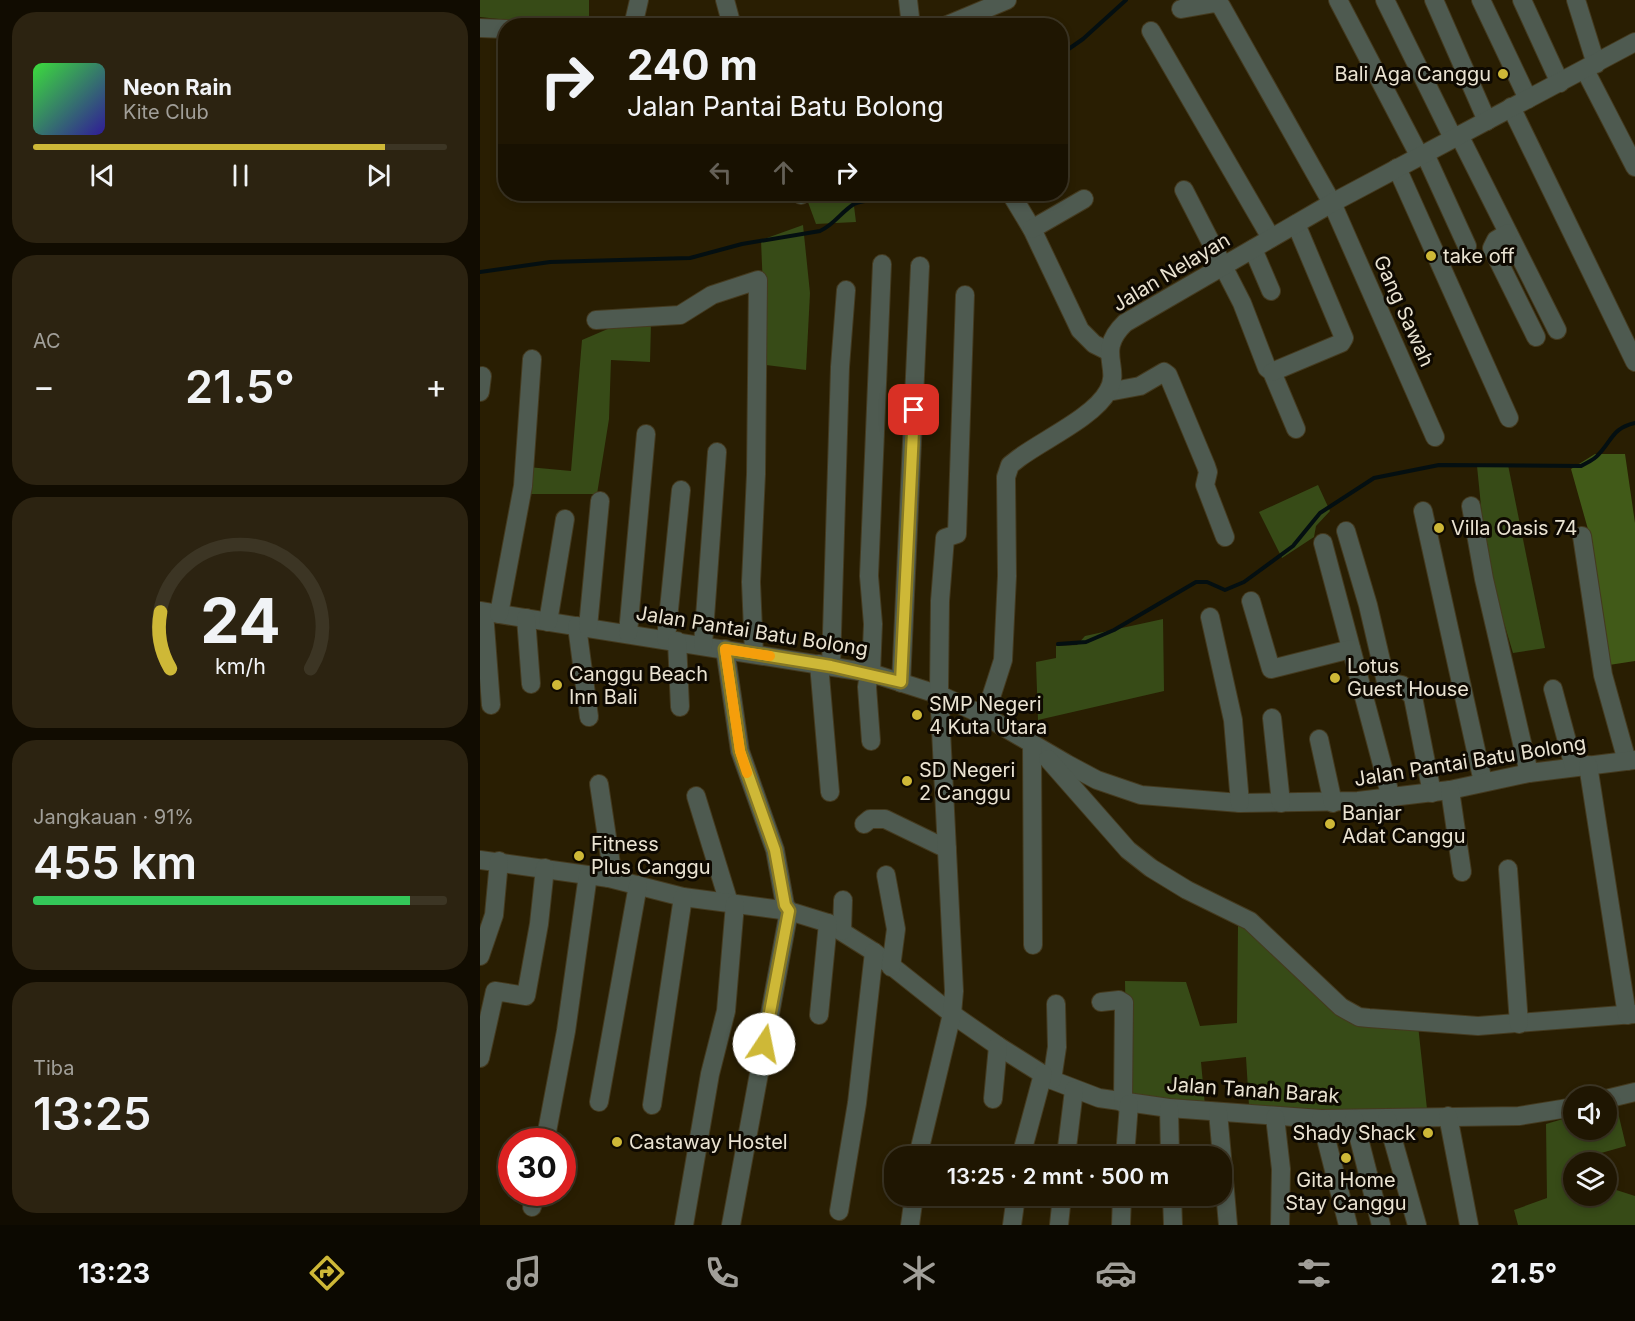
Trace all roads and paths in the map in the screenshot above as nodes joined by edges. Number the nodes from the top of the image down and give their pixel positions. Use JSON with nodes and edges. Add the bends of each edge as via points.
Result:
{"nodes":[{"id":1,"x":639,"y":0,"type":"edge"},
{"id":2,"x":725,"y":0,"type":"edge"},
{"id":3,"x":908,"y":0,"type":"edge"},
{"id":4,"x":1007,"y":0,"type":"edge"},
{"id":5,"x":1338,"y":0,"type":"edge"},
{"id":6,"x":1385,"y":0,"type":"edge"},
{"id":7,"x":1434,"y":0,"type":"edge"},
{"id":8,"x":1481,"y":0,"type":"edge"},
{"id":9,"x":1522,"y":0,"type":"edge"},
{"id":10,"x":1576,"y":0,"type":"edge"},
{"id":11,"x":1583,"y":0,"type":"edge"},
{"id":12,"x":977,"y":5,"type":"edge"},
{"id":13,"x":1181,"y":9,"type":"dead end"},
{"id":14,"x":635,"y":18,"type":"edge"},
{"id":15,"x":730,"y":18,"type":"edge"},
{"id":16,"x":910,"y":18,"type":"edge"},
{"id":17,"x":957,"y":18,"type":"edge"},
{"id":18,"x":480,"y":28,"type":"edge"},
{"id":19,"x":498,"y":29,"type":"edge"},
{"id":20,"x":1151,"y":31,"type":"dead end"},
{"id":21,"x":1635,"y":42,"type":"edge"},
{"id":22,"x":1595,"y":65,"type":"junction"},
{"id":23,"x":1560,"y":83,"type":"junction"},
{"id":24,"x":1528,"y":99,"type":"junction"},
{"id":25,"x":1511,"y":107,"type":"junction"},
{"id":26,"x":1487,"y":121,"type":"junction"},
{"id":27,"x":1456,"y":137,"type":"junction"},
{"id":28,"x":1422,"y":155,"type":"junction"},
{"id":29,"x":1635,"y":167,"type":"edge"},
{"id":30,"x":1397,"y":168,"type":"junction"},
{"id":31,"x":1184,"y":190,"type":"dead end"},
{"id":32,"x":1084,"y":198,"type":"dead end"},
{"id":33,"x":1015,"y":201,"type":"edge"},
{"id":34,"x":1332,"y":203,"type":"junction"},
{"id":35,"x":1296,"y":224,"type":"junction"},
{"id":36,"x":1032,"y":229,"type":"junction"},
{"id":37,"x":1508,"y":233,"type":"junction"},
{"id":38,"x":1271,"y":238,"type":"junction"},
{"id":39,"x":1467,"y":246,"type":"dead end"},
{"id":40,"x":1253,"y":249,"type":"junction"},
{"id":41,"x":882,"y":264,"type":"dead end"},
{"id":42,"x":1222,"y":265,"type":"junction"},
{"id":43,"x":920,"y":266,"type":"dead end"},
{"id":44,"x":846,"y":290,"type":"dead end"},
{"id":45,"x":1270,"y":291,"type":"dead end"},
{"id":46,"x":965,"y":295,"type":"dead end"},
{"id":47,"x":596,"y":320,"type":"dead end"},
{"id":48,"x":1557,"y":330,"type":"dead end"},
{"id":49,"x":1536,"y":337,"type":"dead end"},
{"id":50,"x":1108,"y":351,"type":"junction"},
{"id":51,"x":532,"y":359,"type":"dead end"},
{"id":52,"x":1635,"y":362,"type":"edge"},
{"id":53,"x":1272,"y":372,"type":"junction"},
{"id":54,"x":1108,"y":392,"type":"junction"},
{"id":55,"x":1509,"y":418,"type":"dead end"},
{"id":56,"x":1296,"y":429,"type":"dead end"},
{"id":57,"x":646,"y":434,"type":"dead end"},
{"id":58,"x":1435,"y":437,"type":"dead end"},
{"id":59,"x":717,"y":452,"type":"dead end"},
{"id":60,"x":681,"y":490,"type":"dead end"},
{"id":61,"x":600,"y":501,"type":"dead end"},
{"id":62,"x":1471,"y":506,"type":"dead end"},
{"id":63,"x":1423,"y":511,"type":"dead end"},
{"id":64,"x":565,"y":519,"type":"dead end"},
{"id":65,"x":1346,"y":531,"type":"dead end"},
{"id":66,"x":1582,"y":536,"type":"dead end"},
{"id":67,"x":1225,"y":537,"type":"dead end"},
{"id":68,"x":1323,"y":543,"type":"dead end"},
{"id":69,"x":1251,"y":601,"type":"dead end"},
{"id":70,"x":488,"y":613,"type":"edge"},
{"id":71,"x":1210,"y":617,"type":"dead end"},
{"id":72,"x":526,"y":618,"type":"junction"},
{"id":73,"x":548,"y":622,"type":"junction"},
{"id":74,"x":582,"y":626,"type":"junction"},
{"id":75,"x":628,"y":633,"type":"junction"},
{"id":76,"x":672,"y":640,"type":"junction"},
{"id":77,"x":704,"y":645,"type":"junction"},
{"id":78,"x":1352,"y":648,"type":"junction"},
{"id":79,"x":725,"y":649,"type":"junction"},
{"id":80,"x":754,"y":654,"type":"junction"},
{"id":81,"x":825,"y":665,"type":"junction"},
{"id":82,"x":870,"y":673,"type":"junction"},
{"id":83,"x":901,"y":682,"type":"junction"},
{"id":84,"x":531,"y":684,"type":"dead end"},
{"id":85,"x":1553,"y":689,"type":"dead end"},
{"id":86,"x":940,"y":695,"type":"junction"},
{"id":87,"x":491,"y":705,"type":"dead end"},
{"id":88,"x":680,"y":707,"type":"dead end"},
{"id":89,"x":985,"y":716,"type":"junction"},
{"id":90,"x":590,"y":717,"type":"dead end"},
{"id":91,"x":1272,"y":718,"type":"dead end"},
{"id":92,"x":1319,"y":739,"type":"dead end"},
{"id":93,"x":871,"y":741,"type":"dead end"},
{"id":94,"x":1036,"y":747,"type":"junction"},
{"id":95,"x":1631,"y":760,"type":"edge"},
{"id":96,"x":1581,"y":766,"type":"junction"},
{"id":97,"x":1529,"y":772,"type":"junction"},
{"id":98,"x":1097,"y":780,"type":"junction"},
{"id":99,"x":1483,"y":782,"type":"junction"},
{"id":100,"x":599,"y":784,"type":"dead end"},
{"id":101,"x":1441,"y":791,"type":"junction"},
{"id":102,"x":830,"y":792,"type":"dead end"},
{"id":103,"x":696,"y":796,"type":"dead end"},
{"id":104,"x":1080,"y":797,"type":"junction"},
{"id":105,"x":1391,"y":798,"type":"junction"},
{"id":106,"x":1240,"y":803,"type":"junction"},
{"id":107,"x":1281,"y":803,"type":"junction"},
{"id":108,"x":1333,"y":803,"type":"junction"},
{"id":109,"x":864,"y":824,"type":"dead end"},
{"id":110,"x":947,"y":849,"type":"junction"},
{"id":111,"x":480,"y":860,"type":"edge"},
{"id":112,"x":499,"y":861,"type":"junction"},
{"id":113,"x":545,"y":868,"type":"junction"},
{"id":114,"x":1508,"y":869,"type":"dead end"},
{"id":115,"x":1462,"y":872,"type":"dead end"},
{"id":116,"x":588,"y":875,"type":"junction"},
{"id":117,"x":886,"y":875,"type":"dead end"},
{"id":118,"x":609,"y":878,"type":"junction"},
{"id":119,"x":638,"y":885,"type":"junction"},
{"id":120,"x":683,"y":897,"type":"junction"},
{"id":121,"x":843,"y":900,"type":"dead end"},
{"id":122,"x":732,"y":904,"type":"junction"},
{"id":123,"x":789,"y":911,"type":"junction"},
{"id":124,"x":835,"y":927,"type":"junction"},
{"id":125,"x":1033,"y":945,"type":"dead end"},
{"id":126,"x":874,"y":952,"type":"junction"},
{"id":127,"x":480,"y":956,"type":"edge"},
{"id":128,"x":891,"y":967,"type":"junction"},
{"id":129,"x":1101,"y":1002,"type":"dead end"},
{"id":130,"x":1056,"y":1004,"type":"dead end"},
{"id":131,"x":952,"y":1014,"type":"junction"},
{"id":132,"x":1631,"y":1014,"type":"edge"},
{"id":133,"x":819,"y":1015,"type":"dead end"},
{"id":134,"x":1520,"y":1024,"type":"junction"},
{"id":135,"x":998,"y":1046,"type":"junction"},
{"id":136,"x":480,"y":1058,"type":"edge"},
{"id":137,"x":1048,"y":1077,"type":"junction"},
{"id":138,"x":1074,"y":1090,"type":"junction"},
{"id":139,"x":1635,"y":1092,"type":"edge"},
{"id":140,"x":1617,"y":1096,"type":"edge"},
{"id":141,"x":993,"y":1099,"type":"dead end"},
{"id":142,"x":599,"y":1102,"type":"dead end"},
{"id":143,"x":1126,"y":1104,"type":"junction"},
{"id":144,"x":652,"y":1105,"type":"dead end"},
{"id":145,"x":1169,"y":1108,"type":"junction"},
{"id":146,"x":1563,"y":1109,"type":"edge"},
{"id":147,"x":1218,"y":1112,"type":"junction"},
{"id":148,"x":1448,"y":1116,"type":"junction"},
{"id":149,"x":1275,"y":1117,"type":"junction"},
{"id":150,"x":1321,"y":1119,"type":"junction"},
{"id":151,"x":1354,"y":1119,"type":"junction"},
{"id":152,"x":1387,"y":1119,"type":"junction"},
{"id":153,"x":548,"y":1128,"type":"edge"},
{"id":154,"x":920,"y":1146,"type":"edge"},
{"id":155,"x":1024,"y":1146,"type":"edge"},
{"id":156,"x":1067,"y":1146,"type":"edge"},
{"id":157,"x":1125,"y":1146,"type":"edge"},
{"id":158,"x":1170,"y":1146,"type":"edge"},
{"id":159,"x":913,"y":1206,"type":"edge"},
{"id":160,"x":1015,"y":1206,"type":"edge"},
{"id":161,"x":1061,"y":1206,"type":"edge"},
{"id":162,"x":1122,"y":1206,"type":"edge"},
{"id":163,"x":1172,"y":1206,"type":"edge"},
{"id":164,"x":839,"y":1211,"type":"dead end"},
{"id":165,"x":684,"y":1225,"type":"edge"},
{"id":166,"x":731,"y":1225,"type":"edge"},
{"id":167,"x":910,"y":1225,"type":"edge"},
{"id":168,"x":1012,"y":1225,"type":"edge"},
{"id":169,"x":1059,"y":1225,"type":"edge"},
{"id":170,"x":1121,"y":1225,"type":"edge"},
{"id":171,"x":1173,"y":1225,"type":"edge"},
{"id":172,"x":1228,"y":1225,"type":"edge"},
{"id":173,"x":1280,"y":1225,"type":"edge"},
{"id":174,"x":1348,"y":1225,"type":"edge"},
{"id":175,"x":1381,"y":1225,"type":"edge"},
{"id":176,"x":1418,"y":1225,"type":"edge"},
{"id":177,"x":1469,"y":1225,"type":"edge"}],
"edges":[{"from":1,"to":14,"type":"street"},
{"from":2,"to":15,"type":"street"},
{"from":3,"to":16,"type":"street"},
{"from":4,"to":12,"type":"street"},
{"from":5,"to":28,"type":"street"},
{"from":6,"to":27,"type":"street"},
{"from":7,"to":26,"type":"street"},
{"from":8,"to":24,"type":"street"},
{"from":9,"to":23,"type":"street"},
{"from":10,"to":22,"type":"street"},
{"from":11,"to":22,"type":"street"},
{"from":12,"to":17,"type":"street"},
{"from":13,"to":34,"type":"street","name":"Gang Sawah","via":[[1215,3],[1221,6]]},
{"from":18,"to":19,"type":"street"},
{"from":20,"to":38,"type":"street"},
{"from":21,"to":22,"type":"street","name":"Jalan Nelayan"},
{"from":22,"to":23,"type":"street","name":"Jalan Nelayan"},
{"from":22,"to":29,"type":"street"},
{"from":23,"to":24,"type":"street","name":"Jalan Nelayan"},
{"from":24,"to":25,"type":"street","name":"Jalan Nelayan"},
{"from":25,"to":26,"type":"street","name":"Jalan Nelayan"},
{"from":25,"to":52,"type":"street"},
{"from":26,"to":27,"type":"street","name":"Jalan Nelayan"},
{"from":27,"to":28,"type":"street","name":"Jalan Nelayan"},
{"from":27,"to":37,"type":"street"},
{"from":28,"to":30,"type":"street","name":"Jalan Nelayan"},
{"from":28,"to":39,"type":"street"},
{"from":30,"to":34,"type":"street","name":"Jalan Nelayan"},
{"from":30,"to":55,"type":"street"},
{"from":31,"to":42,"type":"street"},
{"from":32,"to":36,"type":"street"},
{"from":33,"to":36,"type":"street"},
{"from":34,"to":35,"type":"street","name":"Jalan Nelayan"},
{"from":34,"to":58,"type":"street","name":"Gang Sawah"},
{"from":35,"to":38,"type":"street","name":"Jalan Nelayan"},
{"from":35,"to":53,"type":"street","via":[[1344,338],[1341,343]]},
{"from":36,"to":50,"type":"street","via":[[1080,330]]},
{"from":37,"to":48,"type":"street"},
{"from":37,"to":49,"type":"street","via":[[1496,240],[1492,248]]},
{"from":38,"to":40,"type":"street","name":"Jalan Nelayan"},
{"from":40,"to":42,"type":"street","name":"Jalan Nelayan"},
{"from":40,"to":45,"type":"street"},
{"from":41,"to":82,"type":"street","via":[[869,564],[873,624]]},
{"from":42,"to":50,"type":"street","name":"Jalan Nelayan","via":[[1125,323]]},
{"from":42,"to":53,"type":"street"},
{"from":43,"to":83,"type":"street"},
{"from":44,"to":81,"type":"street"},
{"from":46,"to":86,"type":"street","via":[[957,534],[945,538],[942,558]]},
{"from":47,"to":80,"type":"street","via":[[680,315],[712,295],[759,280],[751,582]]},
{"from":50,"to":54,"type":"street"},
{"from":51,"to":70,"type":"street","via":[[523,486]]},
{"from":53,"to":56,"type":"street"},
{"from":54,"to":67,"type":"street","via":[[1140,386],[1164,372],[1168,375],[1206,466],[1205,485]]},
{"from":54,"to":89,"type":"street","via":[[1082,416],[1010,465],[1006,477],[1003,660]]},
{"from":57,"to":75,"type":"street"},
{"from":59,"to":77,"type":"street"},
{"from":60,"to":76,"type":"street"},
{"from":61,"to":74,"type":"street"},
{"from":62,"to":97,"type":"street","via":[[1491,612]]},
{"from":63,"to":99,"type":"street"},
{"from":64,"to":73,"type":"street"},
{"from":65,"to":101,"type":"street","via":[[1385,679],[1389,684],[1402,685],[1413,697]]},
{"from":66,"to":95,"type":"street","via":[[1603,675]]},
{"from":68,"to":78,"type":"street"},
{"from":69,"to":78,"type":"street","via":[[1271,669]]},
{"from":70,"to":72,"type":"street","name":"Jalan Pantai Batu Bolong"},
{"from":70,"to":87,"type":"street"},
{"from":71,"to":106,"type":"street","via":[[1233,720]]},
{"from":72,"to":73,"type":"street","name":"Jalan Pantai Batu Bolong"},
{"from":72,"to":84,"type":"street"},
{"from":73,"to":74,"type":"street","name":"Jalan Pantai Batu Bolong"},
{"from":74,"to":75,"type":"street","name":"Jalan Pantai Batu Bolong"},
{"from":74,"to":90,"type":"street"},
{"from":75,"to":76,"type":"street","name":"Jalan Pantai Batu Bolong"},
{"from":76,"to":77,"type":"street","name":"Jalan Pantai Batu Bolong"},
{"from":76,"to":88,"type":"street"},
{"from":77,"to":79,"type":"street","name":"Jalan Pantai Batu Bolong"},
{"from":78,"to":105,"type":"street"},
{"from":79,"to":80,"type":"street","name":"Jalan Pantai Batu Bolong"},
{"from":79,"to":123,"type":"street","via":[[740,751],[775,850]]},
{"from":80,"to":81,"type":"street","name":"Jalan Pantai Batu Bolong"},
{"from":81,"to":82,"type":"street","name":"Jalan Pantai Batu Bolong"},
{"from":81,"to":102,"type":"street"},
{"from":82,"to":83,"type":"street","name":"Jalan Pantai Batu Bolong"},
{"from":82,"to":93,"type":"street","via":[[867,687]]},
{"from":83,"to":86,"type":"street","name":"Jalan Pantai Batu Bolong"},
{"from":85,"to":96,"type":"street"},
{"from":86,"to":89,"type":"street","name":"Jalan Pantai Batu Bolong"},
{"from":86,"to":110,"type":"street"},
{"from":89,"to":94,"type":"street","name":"Jalan Pantai Batu Bolong"},
{"from":91,"to":107,"type":"street"},
{"from":92,"to":108,"type":"street"},
{"from":94,"to":98,"type":"street","name":"Jalan Pantai Batu Bolong"},
{"from":94,"to":104,"type":"street"},
{"from":94,"to":125,"type":"street"},
{"from":95,"to":96,"type":"street","name":"Jalan Pantai Batu Bolong"},
{"from":96,"to":97,"type":"street","name":"Jalan Pantai Batu Bolong"},
{"from":96,"to":132,"type":"street"},
{"from":97,"to":99,"type":"street","name":"Jalan Pantai Batu Bolong"},
{"from":98,"to":104,"type":"street","via":[[1088,784]]},
{"from":98,"to":106,"type":"street","name":"Jalan Pantai Batu Bolong","via":[[1141,795]]},
{"from":99,"to":101,"type":"street","name":"Jalan Pantai Batu Bolong"},
{"from":100,"to":118,"type":"street","via":[[611,864]]},
{"from":101,"to":105,"type":"street","name":"Jalan Pantai Batu Bolong"},
{"from":101,"to":115,"type":"street"},
{"from":103,"to":122,"type":"street"},
{"from":104,"to":134,"type":"street","via":[[1128,850],[1187,890],[1250,921],[1349,1012],[1385,1020],[1478,1026]]},
{"from":105,"to":108,"type":"street","name":"Jalan Pantai Batu Bolong"},
{"from":106,"to":107,"type":"street","name":"Jalan Pantai Batu Bolong"},
{"from":107,"to":108,"type":"street","name":"Jalan Pantai Batu Bolong"},
{"from":109,"to":110,"type":"street","via":[[870,819],[885,819]]},
{"from":110,"to":131,"type":"street","via":[[954,975]]},
{"from":111,"to":112,"type":"street","name":"Jalan Tanah Barak"},
{"from":112,"to":113,"type":"street","name":"Jalan Tanah Barak"},
{"from":112,"to":127,"type":"street","via":[[495,915]]},
{"from":113,"to":116,"type":"street","name":"Jalan Tanah Barak"},
{"from":113,"to":136,"type":"street","via":[[531,984],[526,996],[495,990]]},
{"from":114,"to":134,"type":"street"},
{"from":116,"to":118,"type":"street","name":"Jalan Tanah Barak"},
{"from":116,"to":153,"type":"street","via":[[567,1031]]},
{"from":117,"to":128,"type":"street","via":[[896,929]]},
{"from":118,"to":119,"type":"street","name":"Jalan Tanah Barak"},
{"from":119,"to":120,"type":"street","name":"Jalan Tanah Barak"},
{"from":119,"to":142,"type":"street"},
{"from":120,"to":122,"type":"street","name":"Jalan Tanah Barak"},
{"from":120,"to":144,"type":"street"},
{"from":121,"to":124,"type":"street"},
{"from":122,"to":123,"type":"street","name":"Jalan Tanah Barak"},
{"from":122,"to":165,"type":"street","via":[[726,1011],[712,1063]]},
{"from":123,"to":124,"type":"street","name":"Jalan Tanah Barak"},
{"from":123,"to":166,"type":"street"},
{"from":124,"to":126,"type":"street","name":"Jalan Tanah Barak"},
{"from":124,"to":133,"type":"street"},
{"from":126,"to":128,"type":"street","name":"Jalan Tanah Barak"},
{"from":126,"to":164,"type":"street","via":[[857,1102]]},
{"from":128,"to":131,"type":"street","name":"Jalan Tanah Barak"},
{"from":129,"to":143,"type":"street","via":[[1124,1003]]},
{"from":130,"to":137,"type":"street","via":[[1057,1047]]},
{"from":131,"to":135,"type":"street","name":"Jalan Tanah Barak"},
{"from":131,"to":154,"type":"street"},
{"from":132,"to":134,"type":"street"},
{"from":135,"to":137,"type":"street","name":"Jalan Tanah Barak"},
{"from":135,"to":141,"type":"street"},
{"from":137,"to":138,"type":"street","name":"Jalan Tanah Barak"},
{"from":137,"to":155,"type":"street"},
{"from":138,"to":143,"type":"street","name":"Jalan Tanah Barak"},
{"from":138,"to":156,"type":"street"},
{"from":139,"to":140,"type":"street"},
{"from":143,"to":145,"type":"street","name":"Jalan Tanah Barak"},
{"from":143,"to":157,"type":"street"},
{"from":145,"to":147,"type":"street","name":"Jalan Tanah Barak"},
{"from":145,"to":158,"type":"street"},
{"from":146,"to":148,"type":"street","name":"Jalan Tanah Barak","via":[[1519,1116]]},
{"from":147,"to":149,"type":"street","name":"Jalan Tanah Barak"},
{"from":147,"to":172,"type":"street"},
{"from":148,"to":152,"type":"street","name":"Jalan Tanah Barak"},
{"from":148,"to":177,"type":"street"},
{"from":149,"to":150,"type":"street","name":"Jalan Tanah Barak"},
{"from":149,"to":173,"type":"street","via":[[1281,1169]]},
{"from":150,"to":151,"type":"street","name":"Jalan Tanah Barak"},
{"from":150,"to":174,"type":"street"},
{"from":151,"to":152,"type":"street","name":"Jalan Tanah Barak"},
{"from":151,"to":175,"type":"street"},
{"from":152,"to":176,"type":"street"},
{"from":159,"to":167,"type":"street"},
{"from":160,"to":168,"type":"street"},
{"from":161,"to":169,"type":"street"},
{"from":162,"to":170,"type":"street"},
{"from":163,"to":171,"type":"street"}]}
